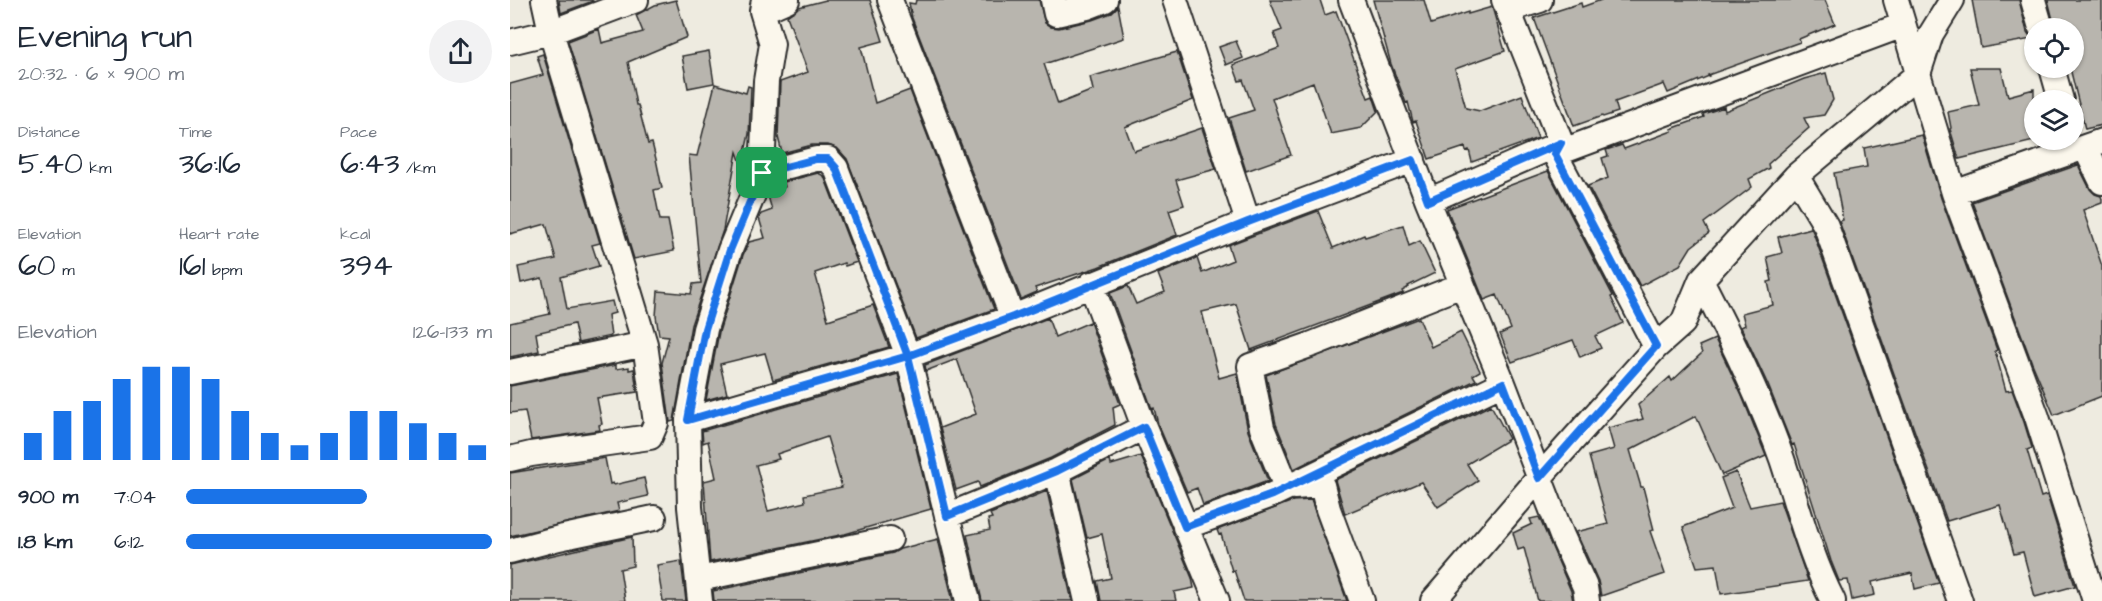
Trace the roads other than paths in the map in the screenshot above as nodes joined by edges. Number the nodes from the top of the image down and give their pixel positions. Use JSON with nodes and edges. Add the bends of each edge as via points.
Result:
{"nodes":[{"id":1,"x":544,"y":0,"type":"edge"},
{"id":2,"x":636,"y":0,"type":"edge"},
{"id":3,"x":787,"y":0,"type":"edge"},
{"id":4,"x":890,"y":0,"type":"edge"},
{"id":5,"x":1053,"y":0,"type":"edge"},
{"id":6,"x":1105,"y":0,"type":"edge"},
{"id":7,"x":1175,"y":0,"type":"edge"},
{"id":8,"x":1351,"y":0,"type":"edge"},
{"id":9,"x":1540,"y":0,"type":"edge"},
{"id":10,"x":1896,"y":0,"type":"edge"},
{"id":11,"x":1953,"y":0,"type":"edge"},
{"id":12,"x":2033,"y":0,"type":"edge"},
{"id":13,"x":1506,"y":5,"type":"edge"},
{"id":14,"x":763,"y":6,"type":"edge"},
{"id":15,"x":2038,"y":18,"type":"edge"},
{"id":16,"x":1903,"y":25,"type":"junction"},
{"id":17,"x":551,"y":32,"type":"junction"},
{"id":18,"x":510,"y":42,"type":"edge"},
{"id":19,"x":1917,"y":74,"type":"junction"},
{"id":20,"x":2084,"y":147,"type":"edge"},
{"id":21,"x":1558,"y":148,"type":"junction"},
{"id":22,"x":2070,"y":150,"type":"edge"},
{"id":23,"x":1413,"y":160,"type":"junction"},
{"id":24,"x":762,"y":173,"type":"junction"},
{"id":25,"x":1796,"y":176,"type":"junction"},
{"id":26,"x":2102,"y":182,"type":"edge"},
{"id":27,"x":1954,"y":193,"type":"junction"},
{"id":28,"x":1428,"y":201,"type":"junction"},
{"id":29,"x":1248,"y":222,"type":"junction"},
{"id":30,"x":1701,"y":280,"type":"junction"},
{"id":31,"x":1091,"y":284,"type":"junction"},
{"id":32,"x":1462,"y":285,"type":"junction"},
{"id":33,"x":1012,"y":316,"type":"junction"},
{"id":34,"x":645,"y":344,"type":"junction"},
{"id":35,"x":1656,"y":346,"type":"junction"},
{"id":36,"x":908,"y":356,"type":"junction"},
{"id":37,"x":510,"y":372,"type":"edge"},
{"id":38,"x":1503,"y":383,"type":"junction"},
{"id":39,"x":688,"y":420,"type":"junction"},
{"id":40,"x":1144,"y":427,"type":"junction"},
{"id":41,"x":510,"y":459,"type":"edge"},
{"id":42,"x":1057,"y":471,"type":"junction"},
{"id":43,"x":1539,"y":478,"type":"junction"},
{"id":44,"x":1286,"y":487,"type":"junction"},
{"id":45,"x":947,"y":516,"type":"junction"},
{"id":46,"x":654,"y":519,"type":"dead end"},
{"id":47,"x":1185,"y":527,"type":"junction"},
{"id":48,"x":890,"y":539,"type":"dead end"},
{"id":49,"x":510,"y":551,"type":"edge"},
{"id":50,"x":699,"y":590,"type":"edge"},
{"id":51,"x":968,"y":601,"type":"edge"},
{"id":52,"x":1087,"y":601,"type":"edge"},
{"id":53,"x":1217,"y":601,"type":"edge"},
{"id":54,"x":1362,"y":601,"type":"edge"},
{"id":55,"x":1433,"y":601,"type":"edge"},
{"id":56,"x":1587,"y":601,"type":"edge"},
{"id":57,"x":1833,"y":601,"type":"edge"},
{"id":58,"x":1960,"y":601,"type":"edge"},
{"id":59,"x":2095,"y":601,"type":"edge"}],
"edges":[{"from":1,"to":17,"type":"street"},
{"from":2,"to":17,"type":"street"},
{"from":3,"to":14,"type":"street"},
{"from":4,"to":33,"type":"street"},
{"from":5,"to":6,"type":"street","via":[[1056,14]]},
{"from":7,"to":29,"type":"street"},
{"from":8,"to":23,"type":"street"},
{"from":9,"to":13,"type":"street"},
{"from":10,"to":16,"type":"street"},
{"from":11,"to":19,"type":"street","via":[[1931,34]]},
{"from":12,"to":15,"type":"street"},
{"from":13,"to":21,"type":"street"},
{"from":14,"to":24,"type":"street","via":[[772,44],[766,81]]},
{"from":16,"to":19,"type":"street"},
{"from":16,"to":21,"type":"street"},
{"from":17,"to":18,"type":"street"},
{"from":17,"to":34,"type":"street"},
{"from":19,"to":25,"type":"street"},
{"from":19,"to":27,"type":"street"},
{"from":20,"to":26,"type":"street"},
{"from":21,"to":28,"type":"street"},
{"from":21,"to":35,"type":"street"},
{"from":22,"to":27,"type":"street"},
{"from":23,"to":28,"type":"street"},
{"from":23,"to":29,"type":"street"},
{"from":24,"to":36,"type":"street","via":[[816,159],[828,159],[836,168]]},
{"from":24,"to":39,"type":"street","via":[[730,250],[705,329]]},
{"from":25,"to":30,"type":"street"},
{"from":25,"to":58,"type":"street","via":[[1826,226]]},
{"from":27,"to":59,"type":"street","via":[[2037,417]]},
{"from":28,"to":32,"type":"street"},
{"from":29,"to":31,"type":"street"},
{"from":30,"to":35,"type":"street","via":[[1683,323]]},
{"from":30,"to":57,"type":"street","via":[[1737,349],[1777,446],[1820,575]]},
{"from":31,"to":33,"type":"street"},
{"from":31,"to":40,"type":"street"},
{"from":32,"to":38,"type":"street"},
{"from":32,"to":44,"type":"street","via":[[1250,366],[1262,428]]},
{"from":33,"to":36,"type":"street"},
{"from":34,"to":37,"type":"street"},
{"from":34,"to":41,"type":"street","via":[[656,423],[650,437]]},
{"from":35,"to":43,"type":"street"},
{"from":36,"to":39,"type":"street"},
{"from":36,"to":45,"type":"street"},
{"from":38,"to":43,"type":"street"},
{"from":38,"to":44,"type":"street"},
{"from":39,"to":50,"type":"street","via":[[690,507]]},
{"from":40,"to":42,"type":"street"},
{"from":40,"to":47,"type":"street"},
{"from":42,"to":45,"type":"street"},
{"from":42,"to":52,"type":"street"},
{"from":43,"to":55,"type":"street"},
{"from":43,"to":56,"type":"street","via":[[1585,586]]},
{"from":44,"to":47,"type":"street"},
{"from":44,"to":54,"type":"street","via":[[1322,485]]},
{"from":45,"to":51,"type":"street"},
{"from":46,"to":49,"type":"street"},
{"from":47,"to":53,"type":"street"},
{"from":48,"to":50,"type":"street"}]}
